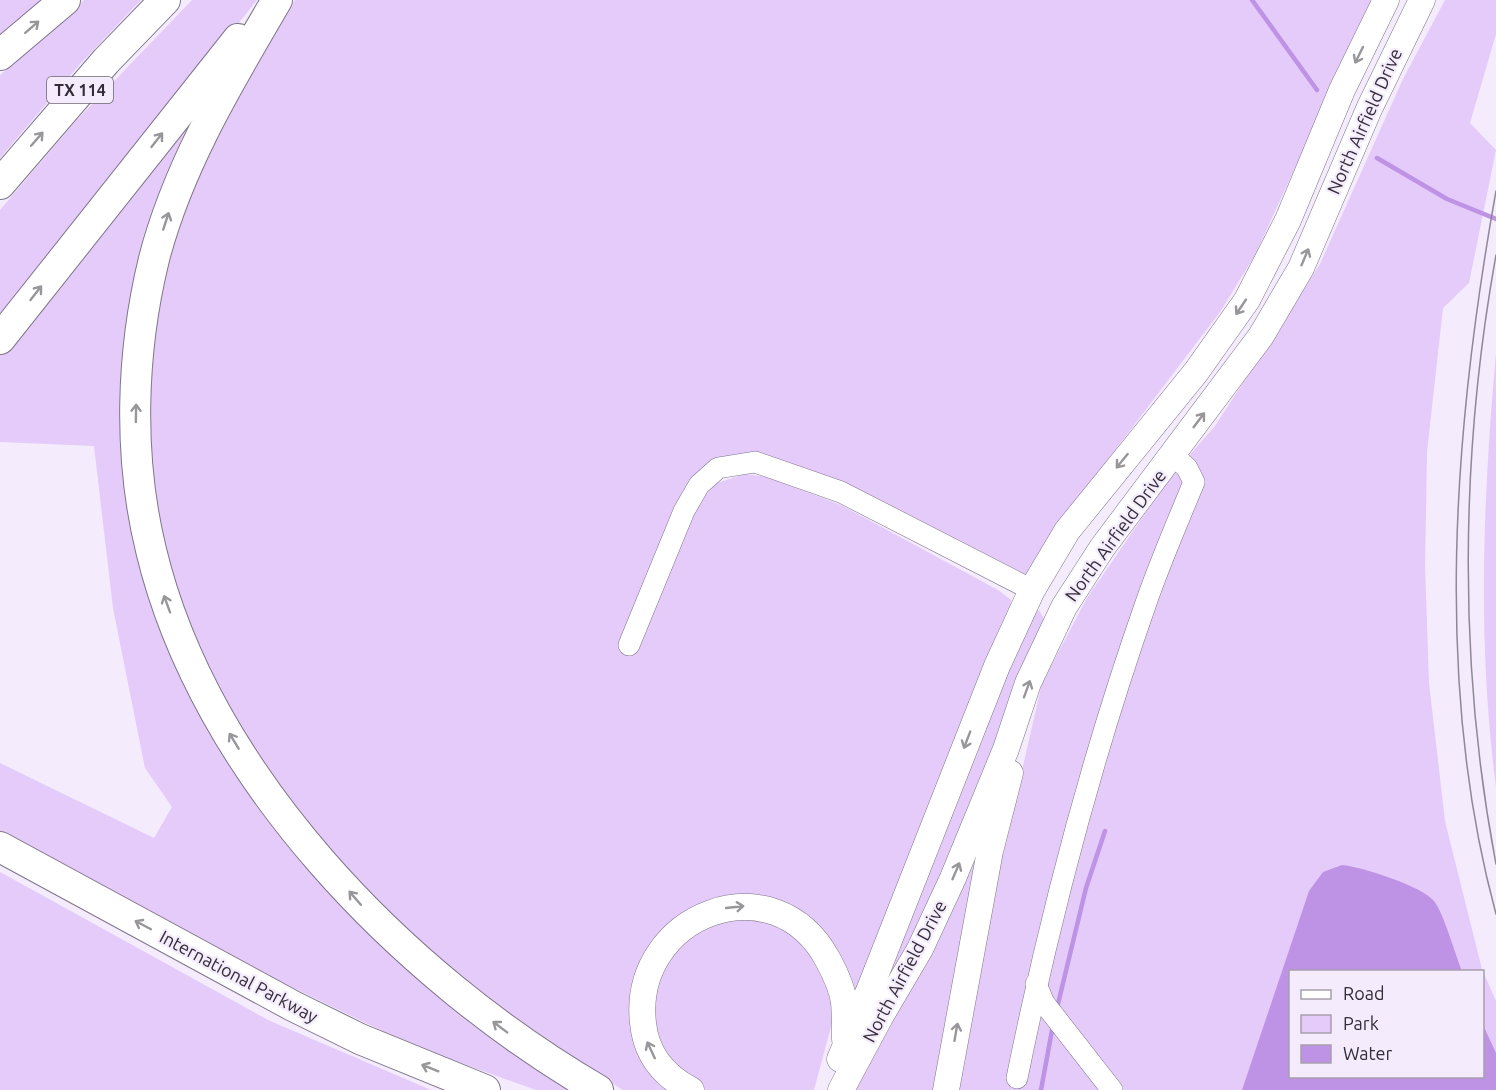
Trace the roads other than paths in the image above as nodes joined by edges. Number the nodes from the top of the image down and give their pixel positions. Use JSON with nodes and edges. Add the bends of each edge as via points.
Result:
{"nodes":[{"id":1,"x":65,"y":0,"type":"edge"},
{"id":2,"x":165,"y":0,"type":"edge"},
{"id":3,"x":272,"y":0,"type":"edge"},
{"id":4,"x":277,"y":0,"type":"edge"},
{"id":5,"x":1386,"y":0,"type":"edge"},
{"id":6,"x":1422,"y":0,"type":"edge"},
{"id":7,"x":0,"y":55,"type":"edge"},
{"id":8,"x":0,"y":184,"type":"edge"},
{"id":9,"x":0,"y":339,"type":"edge"},
{"id":10,"x":1173,"y":455,"type":"junction"},
{"id":11,"x":1032,"y":590,"type":"junction"},
{"id":12,"x":1064,"y":606,"type":"junction"},
{"id":13,"x":629,"y":645,"type":"dead end"},
{"id":14,"x":1006,"y":749,"type":"junction"},
{"id":15,"x":0,"y":847,"type":"edge"},
{"id":16,"x":1036,"y":984,"type":"junction"},
{"id":17,"x":845,"y":1047,"type":"junction"},
{"id":18,"x":1017,"y":1078,"type":"dead end"},
{"id":19,"x":485,"y":1090,"type":"edge"},
{"id":20,"x":598,"y":1090,"type":"edge"},
{"id":21,"x":691,"y":1090,"type":"edge"},
{"id":22,"x":827,"y":1090,"type":"edge"},
{"id":23,"x":842,"y":1090,"type":"edge"},
{"id":24,"x":946,"y":1090,"type":"edge"},
{"id":25,"x":1112,"y":1090,"type":"edge"}],
"edges":[{"from":7,"to":1,"type":"highway","one_way":true},
{"from":8,"to":2,"type":"highway","number":"TX 114","one_way":true,"via":[[106,61]]},
{"from":9,"to":3,"type":"highway","one_way":true,"via":[[215,65]]},
{"from":20,"to":4,"type":"highway","one_way":true,"via":[[502,1029],[413,957],[317,855],[267,790],[216,711],[188,659],[165,600],[140,490],[136,406],[143,310],[155,257],[188,165],[232,76]]},
{"from":5,"to":11,"type":"main road","name":"North Airfield Drive","one_way":true,"via":[[1341,90],[1288,220],[1246,300],[1196,372],[1067,531]]},
{"from":10,"to":6,"type":"main road","name":"North Airfield Drive","one_way":true,"via":[[1260,336],[1301,268],[1369,109]]},
{"from":10,"to":12,"type":"main road","name":"North Airfield Drive","via":[[1102,548]]},
{"from":10,"to":16,"type":"lane","via":[[1187,468],[1194,482],[1147,599],[1104,730]]},
{"from":11,"to":12,"type":"main road"},
{"from":11,"to":13,"type":"lane","via":[[841,492],[755,462],[718,468],[699,485],[684,511]]},
{"from":11,"to":17,"type":"main road","name":"North Airfield Drive","one_way":true,"via":[[997,666]]},
{"from":14,"to":12,"type":"main road","name":"North Airfield Drive","one_way":true,"via":[[1028,683]]},
{"from":23,"to":14,"type":"main road","name":"North Airfield Drive","one_way":true,"via":[[920,950]]},
{"from":24,"to":14,"type":"main road","one_way":true,"via":[[990,851],[1010,774]]},
{"from":19,"to":15,"type":"highway","name":"International Parkway","one_way":true,"via":[[360,1039],[292,1006]]},
{"from":16,"to":18,"type":"lane"},
{"from":16,"to":25,"type":"lane","via":[[1048,1008]]},
{"from":21,"to":17,"type":"main road","one_way":true,"via":[[666,1074],[650,1052],[644,1032],[643,993],[655,956],[677,932],[695,919],[727,908],[745,906],[783,915],[807,931],[822,948],[836,974],[844,1002]]},
{"from":17,"to":22,"type":"main road","name":"North Airfield Drive"}]}
